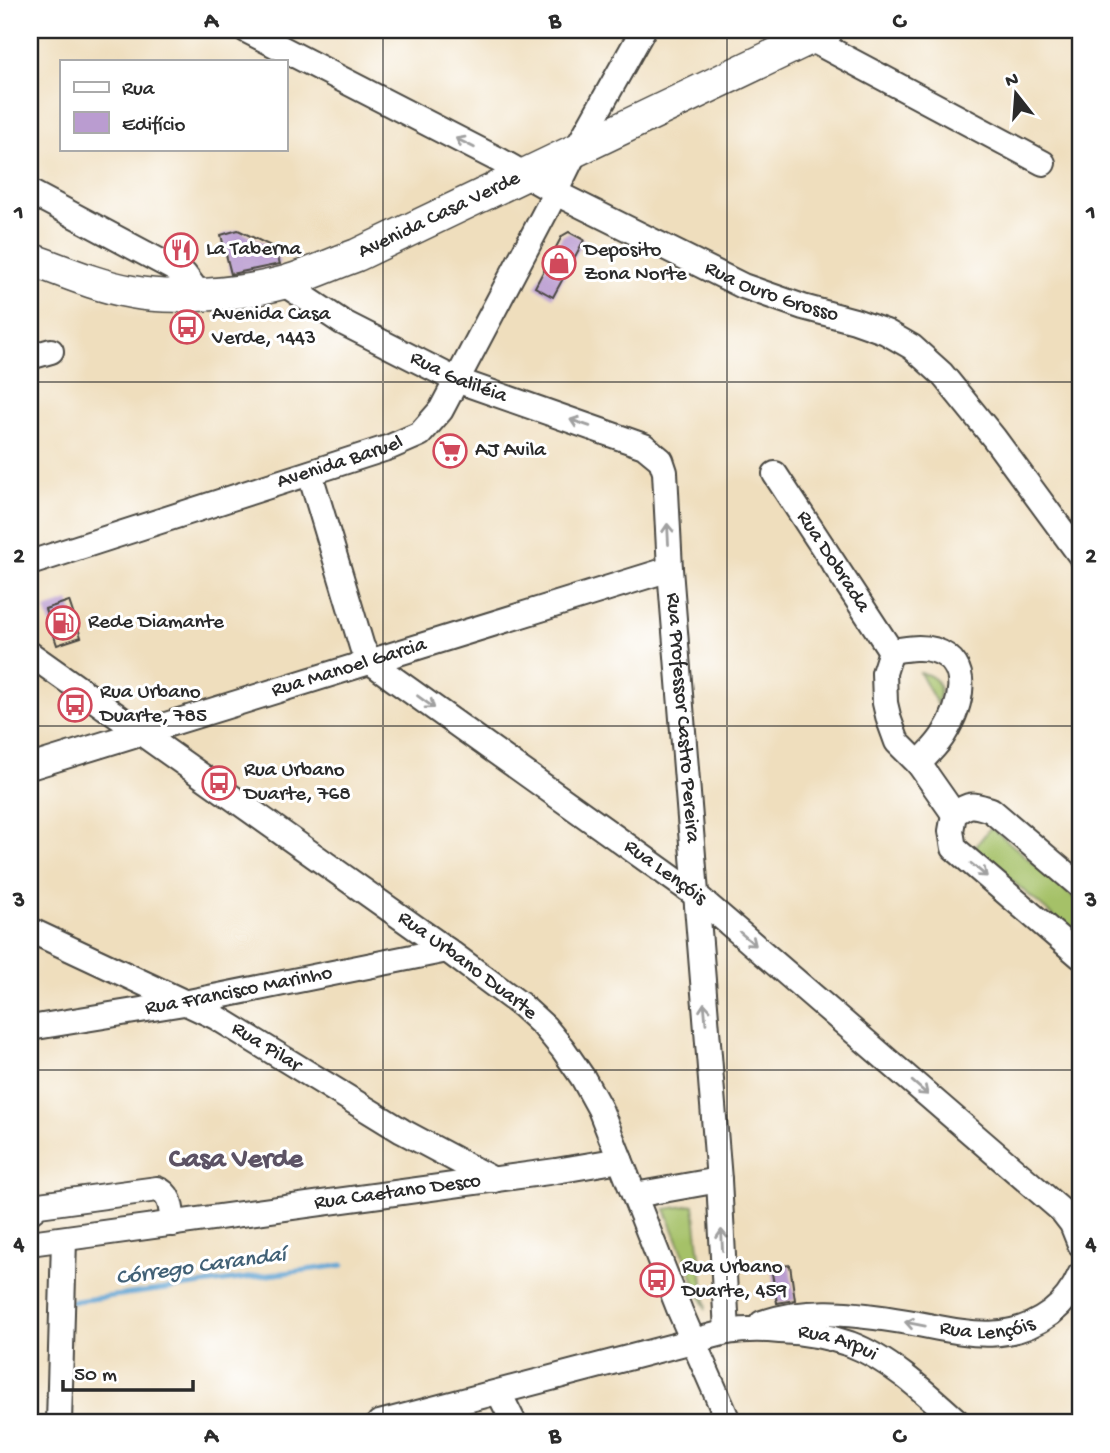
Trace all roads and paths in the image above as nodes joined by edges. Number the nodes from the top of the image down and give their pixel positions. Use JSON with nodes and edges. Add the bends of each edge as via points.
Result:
{"nodes":[{"id":1,"x":246,"y":30,"type":"edge"},
{"id":2,"x":643,"y":30,"type":"edge"},
{"id":3,"x":810,"y":33,"type":"edge"},
{"id":4,"x":576,"y":150,"type":"junction"},
{"id":5,"x":1043,"y":163,"type":"dead end"},
{"id":6,"x":525,"y":175,"type":"junction"},
{"id":7,"x":30,"y":192,"type":"edge"},
{"id":8,"x":555,"y":192,"type":"junction"},
{"id":9,"x":30,"y":259,"type":"edge"},
{"id":10,"x":283,"y":282,"type":"junction"},
{"id":11,"x":199,"y":294,"type":"junction"},
{"id":12,"x":456,"y":380,"type":"junction"},
{"id":13,"x":644,"y":446,"type":"joint"},
{"id":14,"x":310,"y":474,"type":"junction"},
{"id":15,"x":775,"y":474,"type":"dead end"},
{"id":16,"x":1080,"y":555,"type":"edge"},
{"id":17,"x":30,"y":563,"type":"edge"},
{"id":18,"x":670,"y":569,"type":"junction"},
{"id":19,"x":891,"y":651,"type":"junction"},
{"id":20,"x":30,"y":654,"type":"edge"},
{"id":21,"x":371,"y":662,"type":"junction"},
{"id":22,"x":139,"y":733,"type":"junction"},
{"id":23,"x":919,"y":764,"type":"junction"},
{"id":24,"x":30,"y":767,"type":"edge"},
{"id":25,"x":954,"y":814,"type":"junction"},
{"id":26,"x":1080,"y":886,"type":"edge"},
{"id":27,"x":696,"y":895,"type":"junction"},
{"id":28,"x":30,"y":930,"type":"edge"},
{"id":29,"x":447,"y":950,"type":"junction"},
{"id":30,"x":1080,"y":956,"type":"edge"},
{"id":31,"x":184,"y":1003,"type":"junction"},
{"id":32,"x":30,"y":1028,"type":"edge"},
{"id":33,"x":620,"y":1160,"type":"junction"},
{"id":34,"x":494,"y":1180,"type":"junction"},
{"id":35,"x":719,"y":1181,"type":"junction"},
{"id":36,"x":635,"y":1195,"type":"junction"},
{"id":37,"x":30,"y":1212,"type":"edge"},
{"id":38,"x":173,"y":1224,"type":"junction"},
{"id":39,"x":64,"y":1239,"type":"junction"},
{"id":40,"x":30,"y":1243,"type":"edge"},
{"id":41,"x":1080,"y":1244,"type":"edge"},
{"id":42,"x":1080,"y":1275,"type":"edge"},
{"id":43,"x":737,"y":1331,"type":"junction"},
{"id":44,"x":694,"y":1342,"type":"junction"},
{"id":45,"x":499,"y":1393,"type":"junction"},
{"id":46,"x":59,"y":1423,"type":"edge"},
{"id":47,"x":379,"y":1423,"type":"edge"},
{"id":48,"x":514,"y":1423,"type":"edge"},
{"id":49,"x":729,"y":1423,"type":"edge"},
{"id":50,"x":959,"y":1423,"type":"edge"}],
"edges":[{"from":6,"to":1,"type":"street","name":"Rua Ouro Grosso","one_way":true},
{"from":2,"to":4,"type":"street","name":"Avenida Baruel"},
{"from":3,"to":4,"type":"main road","name":"Avenida Casa Verde"},
{"from":3,"to":5,"type":"street"},
{"from":4,"to":6,"type":"main road","name":"Avenida Casa Verde"},
{"from":4,"to":8,"type":"street","name":"Avenida Baruel"},
{"from":6,"to":8,"type":"street","name":"Rua Ouro Grosso"},
{"from":6,"to":10,"type":"main road","name":"Avenida Casa Verde","via":[[357,255]]},
{"from":7,"to":11,"type":"street","via":[[184,274]]},
{"from":8,"to":12,"type":"street","name":"Avenida Baruel"},
{"from":8,"to":16,"type":"street","name":"Rua Ouro Grosso","via":[[743,286],[886,332],[912,347],[942,374],[985,427]]},
{"from":9,"to":11,"type":"main road","name":"Avenida Casa Verde","via":[[134,293]]},
{"from":10,"to":11,"type":"main road","name":"Avenida Casa Verde"},
{"from":10,"to":12,"type":"street","name":"Rua Galiléia","via":[[342,322]]},
{"from":13,"to":12,"type":"street","name":"Rua Galiléia","one_way":true},
{"from":12,"to":14,"type":"street","name":"Avenida Baruel","via":[[441,410],[420,435]]},
{"from":18,"to":13,"type":"street","name":"Rua Professor Castro Pereira","one_way":true,"via":[[665,472],[661,460]]},
{"from":14,"to":17,"type":"street","name":"Avenida Baruel"},
{"from":14,"to":21,"type":"street","via":[[362,647]]},
{"from":15,"to":19,"type":"street","name":"Rua Dobrada"},
{"from":18,"to":21,"type":"street","name":"Rua Manoel Garcia"},
{"from":18,"to":27,"type":"street","name":"Rua Professor Castro Pereira"},
{"from":19,"to":23,"type":"street","via":[[884,673],[889,720],[897,742]]},
{"from":19,"to":23,"type":"street","via":[[934,650],[958,670],[961,689],[953,715],[943,737]]},
{"from":20,"to":22,"type":"street","name":"Rua Urbano Duarte"},
{"from":21,"to":22,"type":"street","name":"Rua Manoel Garcia"},
{"from":21,"to":27,"type":"street","name":"Rua Lençóis","one_way":true},
{"from":22,"to":24,"type":"street","name":"Rua Manoel Garcia"},
{"from":22,"to":29,"type":"street","name":"Rua Urbano Duarte"},
{"from":23,"to":25,"type":"street"},
{"from":25,"to":26,"type":"street","via":[[968,805],[991,810]]},
{"from":25,"to":30,"type":"street","one_way":true,"via":[[954,848]]},
{"from":35,"to":27,"type":"street","name":"Rua Professor Castro Pereira","one_way":true},
{"from":27,"to":41,"type":"street","name":"Rua Lençóis","one_way":true,"via":[[1062,1211]]},
{"from":28,"to":31,"type":"street","name":"Rua Pilar"},
{"from":29,"to":31,"type":"street","name":"Rua Francisco Marinho"},
{"from":29,"to":33,"type":"street","name":"Rua Urbano Duarte","via":[[520,1005],[563,1049],[600,1110]]},
{"from":31,"to":32,"type":"street","name":"Rua Francisco Marinho"},
{"from":31,"to":34,"type":"street","name":"Rua Pilar","via":[[216,1017],[402,1131]]},
{"from":33,"to":34,"type":"street","name":"Rua Caetano Desco"},
{"from":33,"to":36,"type":"street","name":"Rua Urbano Duarte"},
{"from":34,"to":38,"type":"street","name":"Rua Caetano Desco"},
{"from":35,"to":36,"type":"street"},
{"from":43,"to":35,"type":"street","name":"Rua Professor Castro Pereira","one_way":true},
{"from":36,"to":44,"type":"street","name":"Rua Urbano Duarte"},
{"from":37,"to":38,"type":"street","via":[[39,1205],[157,1188],[169,1197]]},
{"from":38,"to":39,"type":"street","name":"Rua Caetano Desco"},
{"from":39,"to":40,"type":"street","name":"Rua Caetano Desco"},
{"from":39,"to":46,"type":"street"},
{"from":42,"to":43,"type":"street","name":"Rua Lençóis","one_way":true,"via":[[1055,1310],[1040,1321],[1006,1333],[968,1334],[831,1313],[789,1315]]},
{"from":43,"to":44,"type":"street","name":"Rua Arpui"},
{"from":43,"to":50,"type":"street","name":"Rua Arpui","via":[[797,1332],[852,1345],[901,1374]]},
{"from":44,"to":45,"type":"street","name":"Rua Arpui"},
{"from":44,"to":49,"type":"street","name":"Rua Urbano Duarte"},
{"from":45,"to":47,"type":"street","name":"Rua Arpui"},
{"from":45,"to":48,"type":"street"}]}
